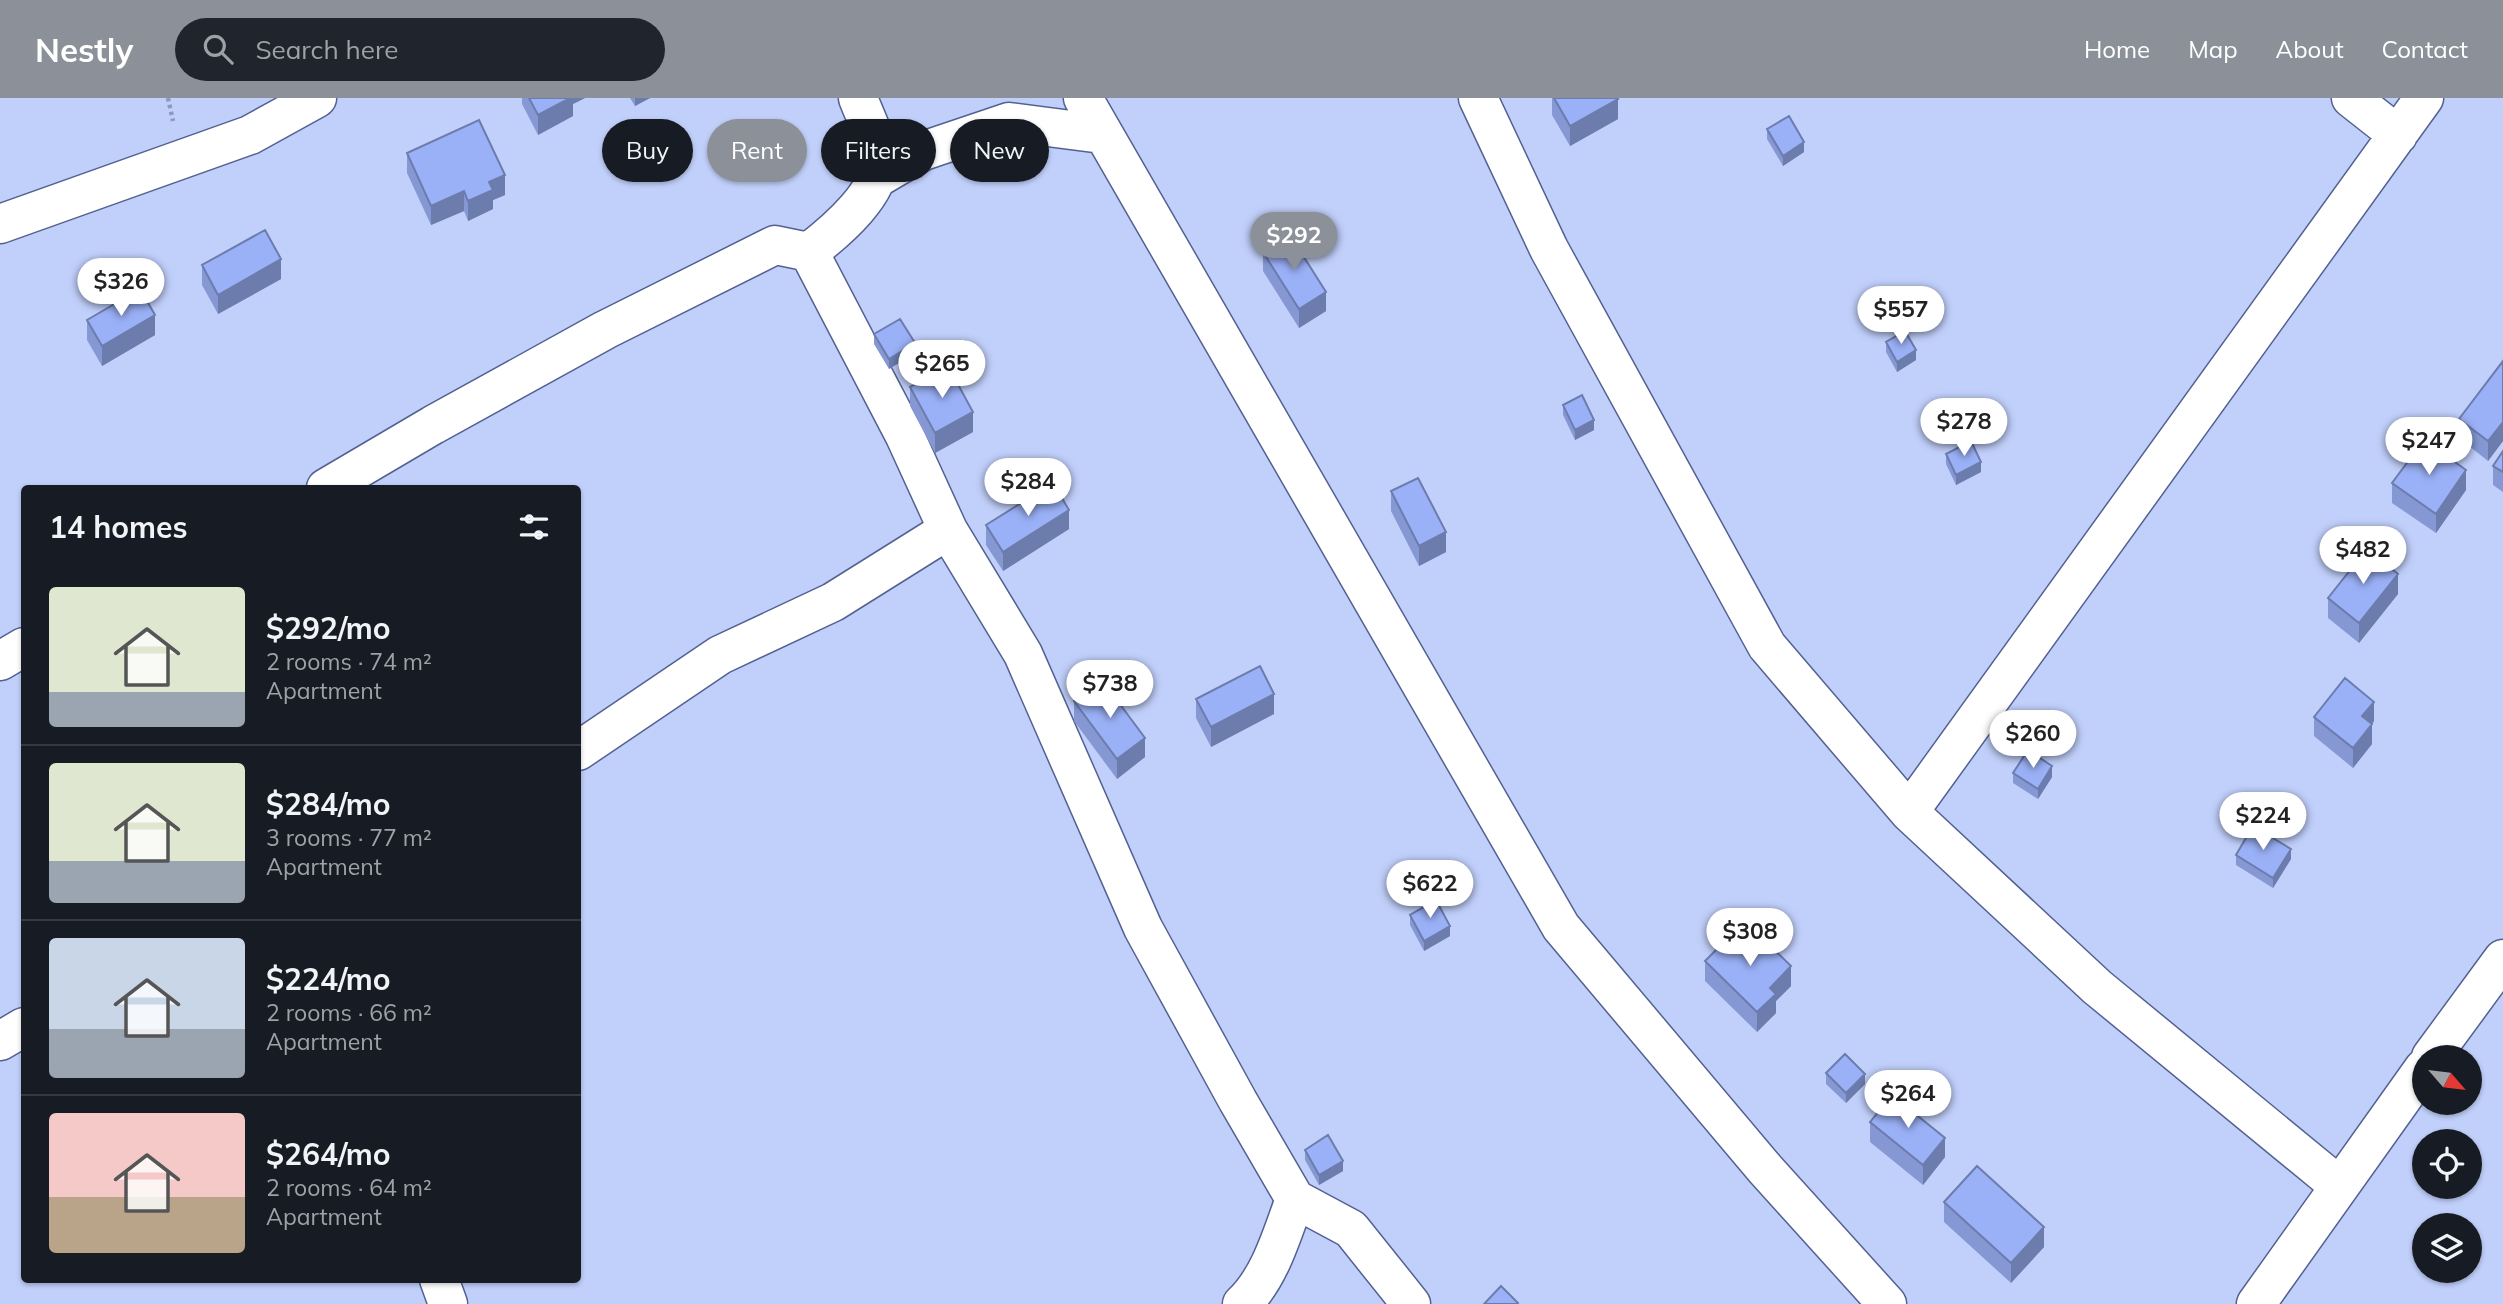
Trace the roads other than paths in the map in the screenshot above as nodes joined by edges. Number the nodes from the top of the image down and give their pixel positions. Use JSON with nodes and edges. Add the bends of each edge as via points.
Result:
{"nodes":[{"id":1,"x":317,"y":98,"type":"edge"},
{"id":2,"x":858,"y":98,"type":"edge"},
{"id":3,"x":1083,"y":98,"type":"edge"},
{"id":4,"x":1478,"y":98,"type":"edge"},
{"id":5,"x":2351,"y":98,"type":"edge"},
{"id":6,"x":2424,"y":98,"type":"edge"},
{"id":7,"x":866,"y":119,"type":"edge"},
{"id":8,"x":1102,"y":134,"type":"junction"},
{"id":9,"x":2398,"y":135,"type":"junction"},
{"id":10,"x":936,"y":147,"type":"edge"},
{"id":11,"x":875,"y":182,"type":"edge"},
{"id":12,"x":0,"y":224,"type":"edge"},
{"id":13,"x":809,"y":252,"type":"junction"},
{"id":14,"x":331,"y":485,"type":"edge"},
{"id":15,"x":948,"y":530,"type":"junction"},
{"id":16,"x":21,"y":649,"type":"edge"},
{"id":17,"x":0,"y":661,"type":"edge"},
{"id":18,"x":581,"y":749,"type":"edge"},
{"id":19,"x":1909,"y":811,"type":"junction"},
{"id":20,"x":2503,"y":959,"type":"edge"},
{"id":21,"x":21,"y":1029,"type":"edge"},
{"id":22,"x":0,"y":1041,"type":"edge"},
{"id":23,"x":2440,"y":1045,"type":"edge"},
{"id":24,"x":2412,"y":1084,"type":"edge"},
{"id":25,"x":2338,"y":1185,"type":"junction"},
{"id":26,"x":1296,"y":1199,"type":"junction"},
{"id":27,"x":440,"y":1283,"type":"edge"},
{"id":28,"x":448,"y":1304,"type":"edge"},
{"id":29,"x":1242,"y":1304,"type":"edge"},
{"id":30,"x":1411,"y":1304,"type":"edge"},
{"id":31,"x":1887,"y":1304,"type":"edge"},
{"id":32,"x":2256,"y":1304,"type":"edge"}],
"edges":[{"from":1,"to":12,"type":"street","via":[[250,135]]},
{"from":2,"to":7,"type":"street"},
{"from":3,"to":8,"type":"street"},
{"from":4,"to":19,"type":"street","via":[[1549,249],[1767,646]]},
{"from":5,"to":9,"type":"street"},
{"from":6,"to":9,"type":"street"},
{"from":8,"to":10,"type":"street","via":[[1009,122]]},
{"from":8,"to":31,"type":"street","via":[[1561,927],[1765,1169]]},
{"from":9,"to":19,"type":"street"},
{"from":11,"to":13,"type":"street","via":[[835,232]]},
{"from":13,"to":14,"type":"street","via":[[775,245],[605,330]]},
{"from":13,"to":15,"type":"street","via":[[905,436]]},
{"from":15,"to":18,"type":"street","via":[[833,602],[720,654]]},
{"from":15,"to":26,"type":"street","via":[[1023,654],[1143,928]]},
{"from":16,"to":17,"type":"street"},
{"from":19,"to":25,"type":"street","via":[[2097,987]]},
{"from":20,"to":23,"type":"street"},
{"from":21,"to":22,"type":"street"},
{"from":24,"to":25,"type":"street"},
{"from":25,"to":32,"type":"street"},
{"from":26,"to":29,"type":"street","via":[[1275,1254]]},
{"from":26,"to":30,"type":"street","via":[[1351,1229]]},
{"from":27,"to":28,"type":"street"}]}
